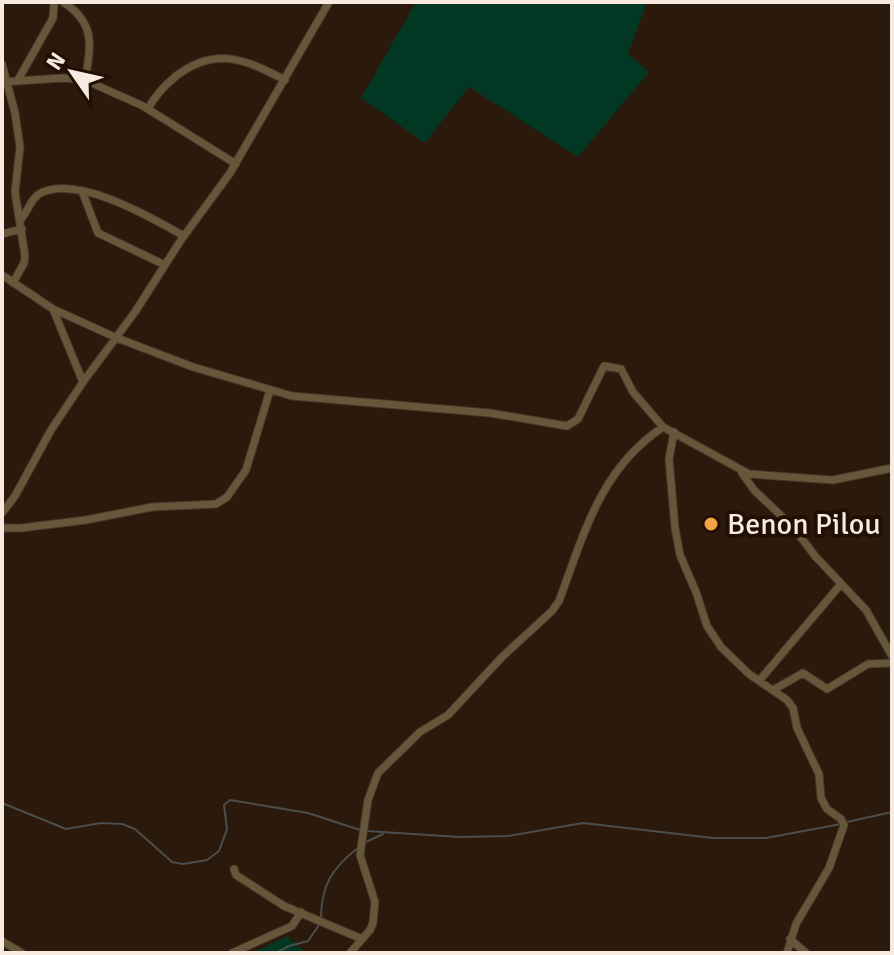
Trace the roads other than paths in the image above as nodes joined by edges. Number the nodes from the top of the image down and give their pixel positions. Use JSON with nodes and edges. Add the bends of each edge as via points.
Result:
{"nodes":[{"id":1,"x":54,"y":2,"type":"edge"},
{"id":2,"x":63,"y":2,"type":"edge"},
{"id":3,"x":329,"y":2,"type":"edge"},
{"id":4,"x":2,"y":64,"type":"edge"},
{"id":5,"x":18,"y":80,"type":"junction"},
{"id":6,"x":85,"y":80,"type":"junction"},
{"id":7,"x":285,"y":80,"type":"junction"},
{"id":8,"x":4,"y":82,"type":"edge"},
{"id":9,"x":148,"y":109,"type":"junction"},
{"id":10,"x":236,"y":164,"type":"junction"},
{"id":11,"x":82,"y":191,"type":"junction"},
{"id":12,"x":21,"y":219,"type":"junction"},
{"id":13,"x":22,"y":229,"type":"junction"},
{"id":14,"x":2,"y":234,"type":"edge"},
{"id":15,"x":184,"y":236,"type":"junction"},
{"id":16,"x":165,"y":265,"type":"junction"},
{"id":17,"x":2,"y":275,"type":"edge"},
{"id":18,"x":13,"y":283,"type":"junction"},
{"id":19,"x":53,"y":309,"type":"junction"},
{"id":20,"x":117,"y":338,"type":"junction"},
{"id":21,"x":83,"y":382,"type":"junction"},
{"id":22,"x":270,"y":390,"type":"junction"},
{"id":23,"x":663,"y":427,"type":"junction"},
{"id":24,"x":674,"y":432,"type":"junction"},
{"id":25,"x":892,"y":468,"type":"edge"},
{"id":26,"x":741,"y":472,"type":"junction"},
{"id":27,"x":2,"y":513,"type":"edge"},
{"id":28,"x":2,"y":528,"type":"edge"},
{"id":29,"x":841,"y":584,"type":"junction"},
{"id":30,"x":892,"y":661,"type":"edge"},
{"id":31,"x":759,"y":681,"type":"junction"},
{"id":32,"x":773,"y":690,"type":"junction"},
{"id":33,"x":234,"y":869,"type":"dead end"},
{"id":34,"x":301,"y":912,"type":"junction"},
{"id":35,"x":362,"y":939,"type":"junction"},
{"id":36,"x":790,"y":939,"type":"junction"},
{"id":37,"x":2,"y":941,"type":"edge"},
{"id":38,"x":22,"y":953,"type":"edge"},
{"id":39,"x":232,"y":953,"type":"edge"},
{"id":40,"x":350,"y":953,"type":"edge"},
{"id":41,"x":787,"y":953,"type":"edge"},
{"id":42,"x":806,"y":953,"type":"edge"}],
"edges":[{"from":1,"to":5,"type":"street","via":[[53,18]]},
{"from":2,"to":6,"type":"street","via":[[78,12],[89,34]]},
{"from":3,"to":7,"type":"street"},
{"from":4,"to":8,"type":"street"},
{"from":5,"to":6,"type":"street"},
{"from":5,"to":8,"type":"street"},
{"from":6,"to":9,"type":"street"},
{"from":7,"to":9,"type":"street","via":[[237,59],[212,57],[164,86]]},
{"from":7,"to":10,"type":"street"},
{"from":8,"to":12,"type":"street","via":[[20,147],[15,184]]},
{"from":9,"to":10,"type":"street"},
{"from":10,"to":15,"type":"street"},
{"from":11,"to":12,"type":"street","via":[[39,195]]},
{"from":11,"to":15,"type":"street","via":[[129,206]]},
{"from":11,"to":16,"type":"street","via":[[98,233]]},
{"from":12,"to":13,"type":"street"},
{"from":13,"to":14,"type":"street"},
{"from":13,"to":18,"type":"street","via":[[24,263]]},
{"from":15,"to":16,"type":"street"},
{"from":16,"to":20,"type":"street"},
{"from":17,"to":18,"type":"street"},
{"from":18,"to":19,"type":"street"},
{"from":19,"to":20,"type":"street"},
{"from":19,"to":21,"type":"street"},
{"from":20,"to":21,"type":"street"},
{"from":20,"to":22,"type":"street"},
{"from":21,"to":27,"type":"street"},
{"from":22,"to":23,"type":"street","via":[[567,426],[578,419],[604,366],[621,369]]},
{"from":22,"to":28,"type":"street","via":[[246,470],[216,504],[152,507]]},
{"from":23,"to":24,"type":"street"},
{"from":23,"to":35,"type":"street","via":[[623,460],[604,489],[552,611],[448,715],[420,732],[378,773],[360,855],[375,902],[373,923]]},
{"from":24,"to":26,"type":"street"},
{"from":24,"to":31,"type":"street","via":[[669,475],[680,555],[711,634]]},
{"from":25,"to":26,"type":"street","via":[[833,480]]},
{"from":26,"to":29,"type":"street"},
{"from":29,"to":30,"type":"street","via":[[873,619]]},
{"from":29,"to":31,"type":"street"},
{"from":30,"to":32,"type":"street","via":[[868,664],[827,689],[803,673]]},
{"from":31,"to":32,"type":"street"},
{"from":32,"to":36,"type":"street","via":[[793,708],[819,774],[821,798],[844,825],[829,868]]},
{"from":33,"to":34,"type":"street","via":[[273,900]]},
{"from":34,"to":35,"type":"street"},
{"from":34,"to":39,"type":"street","via":[[292,926]]},
{"from":35,"to":40,"type":"street"},
{"from":36,"to":41,"type":"street"},
{"from":36,"to":42,"type":"street"},
{"from":37,"to":38,"type":"street"}]}
